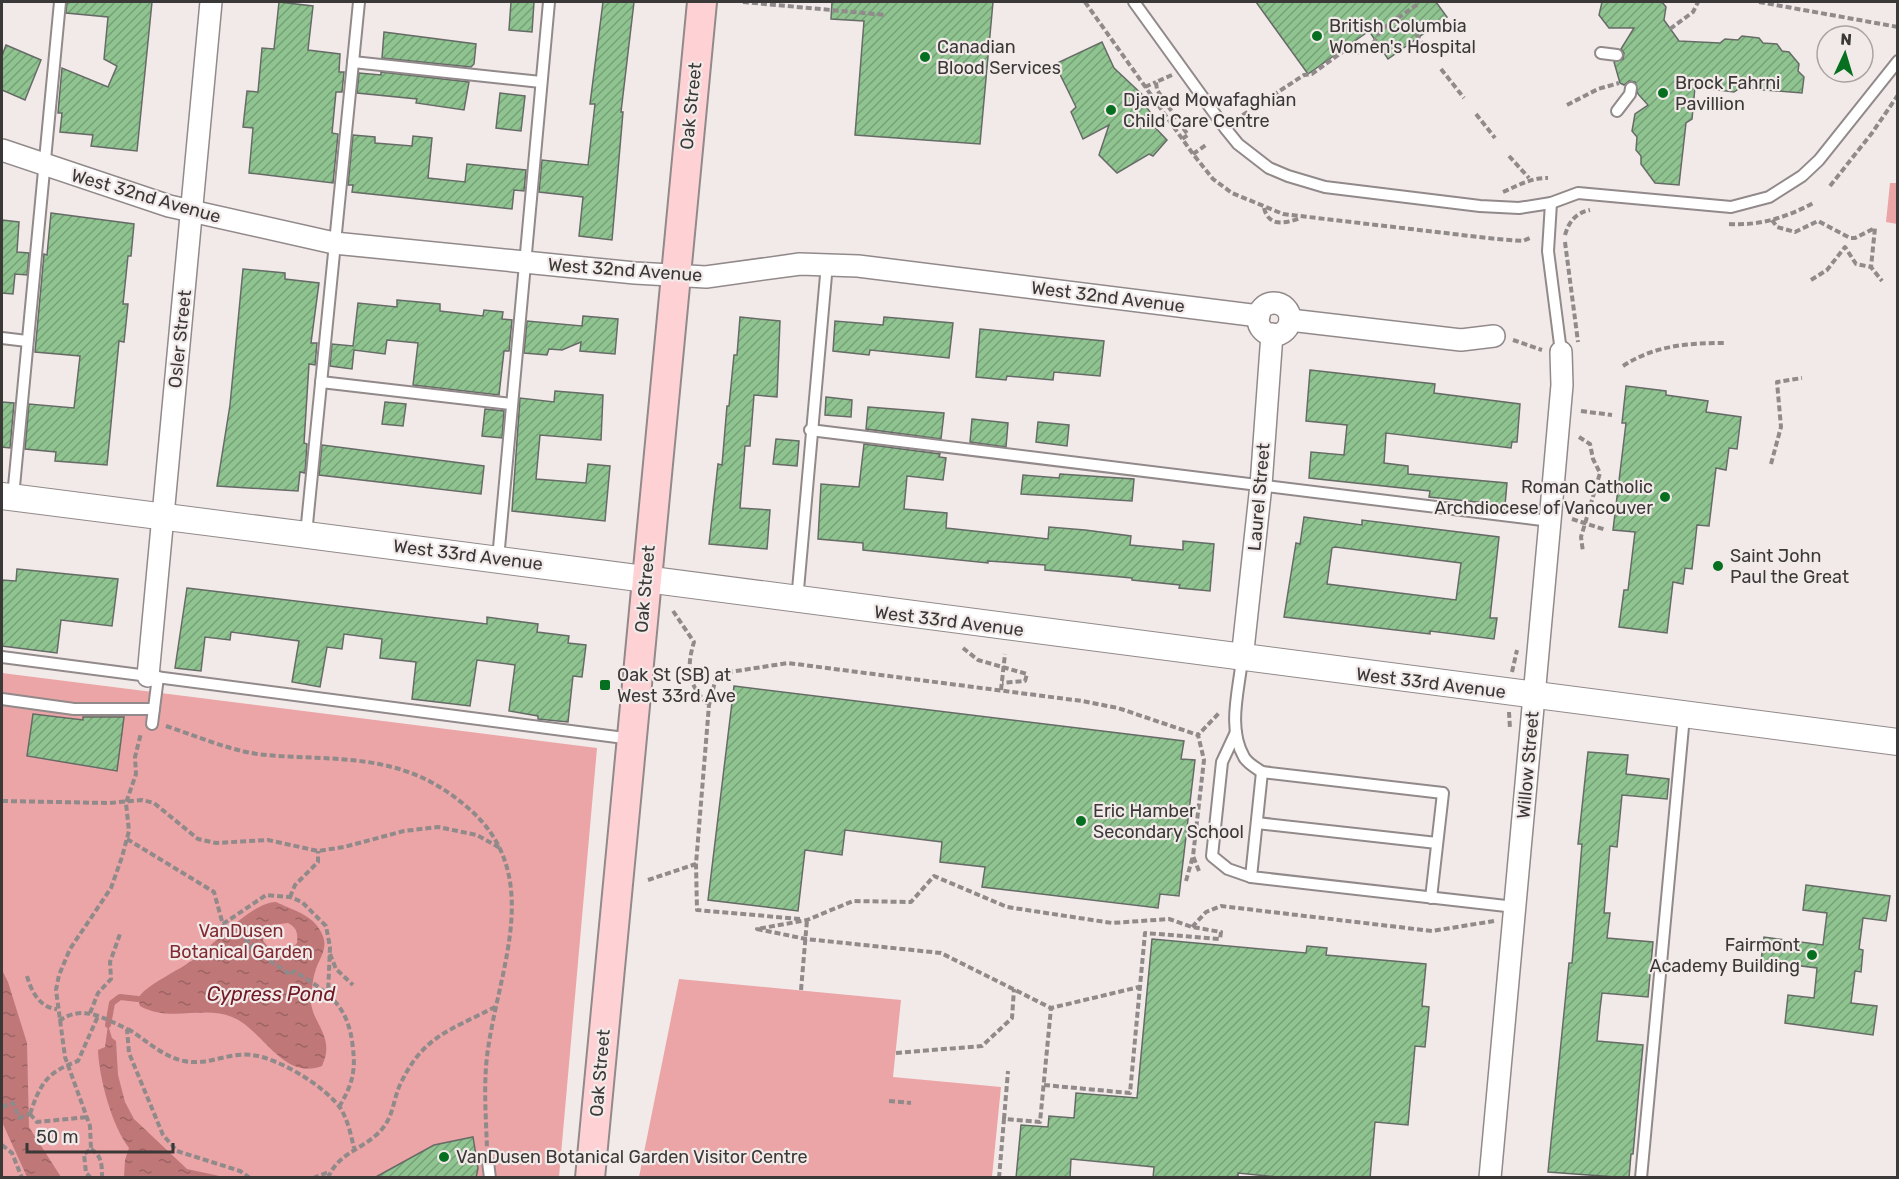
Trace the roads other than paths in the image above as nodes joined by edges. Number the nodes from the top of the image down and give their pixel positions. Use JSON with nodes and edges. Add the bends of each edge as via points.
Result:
{"nodes":[{"id":1,"x":58,"y":2,"type":"edge"},
{"id":2,"x":211,"y":2,"type":"edge"},
{"id":3,"x":359,"y":2,"type":"edge"},
{"id":4,"x":549,"y":2,"type":"edge"},
{"id":5,"x":702,"y":2,"type":"edge"},
{"id":6,"x":1134,"y":2,"type":"edge"},
{"id":7,"x":1601,"y":53,"type":"dead end"},
{"id":8,"x":1617,"y":55,"type":"dead end"},
{"id":9,"x":1898,"y":61,"type":"edge"},
{"id":10,"x":353,"y":62,"type":"junction"},
{"id":11,"x":542,"y":82,"type":"junction"},
{"id":12,"x":1631,"y":88,"type":"dead end"},
{"id":13,"x":1617,"y":111,"type":"dead end"},
{"id":14,"x":2,"y":150,"type":"edge"},
{"id":15,"x":45,"y":166,"type":"junction"},
{"id":16,"x":1551,"y":203,"type":"junction"},
{"id":17,"x":191,"y":211,"type":"junction"},
{"id":18,"x":334,"y":243,"type":"junction"},
{"id":19,"x":526,"y":263,"type":"junction"},
{"id":20,"x":827,"y":264,"type":"junction"},
{"id":21,"x":674,"y":275,"type":"junction"},
{"id":22,"x":1259,"y":316,"type":"junction"},
{"id":23,"x":1290,"y":320,"type":"junction"},
{"id":24,"x":1272,"y":334,"type":"junction"},
{"id":25,"x":1494,"y":336,"type":"road end"},
{"id":26,"x":2,"y":339,"type":"edge"},
{"id":27,"x":27,"y":341,"type":"junction"},
{"id":28,"x":1570,"y":348,"type":"joint"},
{"id":29,"x":321,"y":382,"type":"junction"},
{"id":30,"x":511,"y":404,"type":"junction"},
{"id":31,"x":810,"y":430,"type":"junction"},
{"id":32,"x":1261,"y":485,"type":"junction"},
{"id":33,"x":7,"y":496,"type":"edge"},
{"id":34,"x":162,"y":516,"type":"junction"},
{"id":35,"x":1550,"y":521,"type":"junction"},
{"id":36,"x":306,"y":534,"type":"junction"},
{"id":37,"x":498,"y":559,"type":"junction"},
{"id":38,"x":646,"y":577,"type":"junction"},
{"id":39,"x":797,"y":601,"type":"junction"},
{"id":40,"x":2,"y":657,"type":"edge"},
{"id":41,"x":1242,"y":659,"type":"junction"},
{"id":42,"x":153,"y":676,"type":"junction"},
{"id":43,"x":1534,"y":696,"type":"junction"},
{"id":44,"x":2,"y":699,"type":"edge"},
{"id":45,"x":154,"y":709,"type":"junction"},
{"id":46,"x":1684,"y":715,"type":"junction"},
{"id":47,"x":152,"y":724,"type":"road end"},
{"id":48,"x":1236,"y":732,"type":"junction"},
{"id":49,"x":632,"y":739,"type":"junction"},
{"id":50,"x":1898,"y":742,"type":"edge"},
{"id":51,"x":1262,"y":772,"type":"junction"},
{"id":52,"x":1257,"y":823,"type":"junction"},
{"id":53,"x":1437,"y":843,"type":"junction"},
{"id":54,"x":1251,"y":877,"type":"junction"},
{"id":55,"x":1431,"y":898,"type":"junction"},
{"id":56,"x":1515,"y":907,"type":"junction"},
{"id":57,"x":488,"y":1162,"type":"road end"},
{"id":58,"x":490,"y":1178,"type":"edge"},
{"id":59,"x":590,"y":1178,"type":"edge"},
{"id":60,"x":1490,"y":1178,"type":"edge"},
{"id":61,"x":1641,"y":1178,"type":"edge"}],
"edges":[{"from":1,"to":15,"type":"lane"},
{"from":2,"to":17,"type":"street","name":"Osler Street"},
{"from":3,"to":10,"type":"lane"},
{"from":4,"to":11,"type":"lane"},
{"from":5,"to":21,"type":"main road","name":"Oak Street"},
{"from":6,"to":16,"type":"lane","via":[[1225,129],[1269,168],[1325,187],[1444,202],[1510,208]]},
{"from":7,"to":8,"type":"lane"},
{"from":9,"to":16,"type":"lane","via":[[1819,160],[1769,197],[1742,206],[1716,208],[1578,193]]},
{"from":10,"to":11,"type":"lane"},
{"from":10,"to":18,"type":"lane"},
{"from":11,"to":19,"type":"lane"},
{"from":12,"to":13,"type":"lane"},
{"from":14,"to":15,"type":"street","name":"West 32nd Avenue"},
{"from":15,"to":17,"type":"street","name":"West 32nd Avenue"},
{"from":15,"to":27,"type":"lane"},
{"from":16,"to":28,"type":"lane","via":[[1548,250]]},
{"from":17,"to":18,"type":"street","name":"West 32nd Avenue"},
{"from":17,"to":34,"type":"street","name":"Osler Street"},
{"from":18,"to":19,"type":"street","name":"West 32nd Avenue"},
{"from":18,"to":29,"type":"lane"},
{"from":19,"to":21,"type":"street","name":"West 32nd Avenue"},
{"from":19,"to":30,"type":"lane"},
{"from":20,"to":21,"type":"street","name":"West 32nd Avenue","via":[[775,266],[706,277]]},
{"from":20,"to":22,"type":"street","name":"West 32nd Avenue"},
{"from":20,"to":31,"type":"lane"},
{"from":21,"to":38,"type":"main road","name":"Oak Street"},
{"from":22,"to":23,"type":"street","via":[[1265,306],[1275,303],[1284,307]]},
{"from":22,"to":24,"type":"street","via":[[1263,330]]},
{"from":23,"to":24,"type":"street","via":[[1282,332]]},
{"from":23,"to":25,"type":"street","via":[[1461,340]]},
{"from":24,"to":32,"type":"street","name":"Laurel Street"},
{"from":26,"to":27,"type":"lane"},
{"from":27,"to":33,"type":"lane"},
{"from":28,"to":35,"type":"street","name":"Willow Street","via":[[1562,385]]},
{"from":29,"to":30,"type":"lane"},
{"from":29,"to":36,"type":"lane"},
{"from":30,"to":37,"type":"lane"},
{"from":31,"to":32,"type":"lane"},
{"from":31,"to":39,"type":"lane"},
{"from":32,"to":35,"type":"lane"},
{"from":32,"to":41,"type":"street","name":"Laurel Street"},
{"from":33,"to":34,"type":"street","name":"West 33rd Avenue"},
{"from":34,"to":36,"type":"street","name":"West 33rd Avenue"},
{"from":34,"to":42,"type":"street","name":"Osler Street"},
{"from":35,"to":43,"type":"street","name":"Willow Street"},
{"from":36,"to":37,"type":"street","name":"West 33rd Avenue"},
{"from":37,"to":38,"type":"street","name":"West 33rd Avenue"},
{"from":38,"to":39,"type":"street","name":"West 33rd Avenue"},
{"from":38,"to":49,"type":"main road","name":"Oak Street"},
{"from":39,"to":41,"type":"street","name":"West 33rd Avenue"},
{"from":40,"to":42,"type":"lane"},
{"from":41,"to":43,"type":"street","name":"West 33rd Avenue"},
{"from":41,"to":48,"type":"lane","via":[[1234,718]]},
{"from":42,"to":45,"type":"lane"},
{"from":42,"to":49,"type":"lane"},
{"from":43,"to":46,"type":"street","name":"West 33rd Avenue"},
{"from":43,"to":56,"type":"street","name":"Willow Street"},
{"from":44,"to":45,"type":"lane","via":[[74,709]]},
{"from":45,"to":47,"type":"lane"},
{"from":46,"to":50,"type":"street","name":"West 33rd Avenue"},
{"from":46,"to":61,"type":"lane"},
{"from":48,"to":51,"type":"lane","via":[[1244,758]]},
{"from":48,"to":54,"type":"lane","via":[[1222,762],[1212,856],[1228,869]]},
{"from":49,"to":59,"type":"main road","name":"Oak Street"},
{"from":51,"to":52,"type":"lane"},
{"from":51,"to":53,"type":"lane","via":[[1443,793]]},
{"from":52,"to":53,"type":"lane"},
{"from":52,"to":54,"type":"lane"},
{"from":53,"to":55,"type":"lane"},
{"from":54,"to":55,"type":"lane"},
{"from":55,"to":56,"type":"lane"},
{"from":56,"to":60,"type":"street","name":"Willow Street"},
{"from":57,"to":58,"type":"lane"}]}
